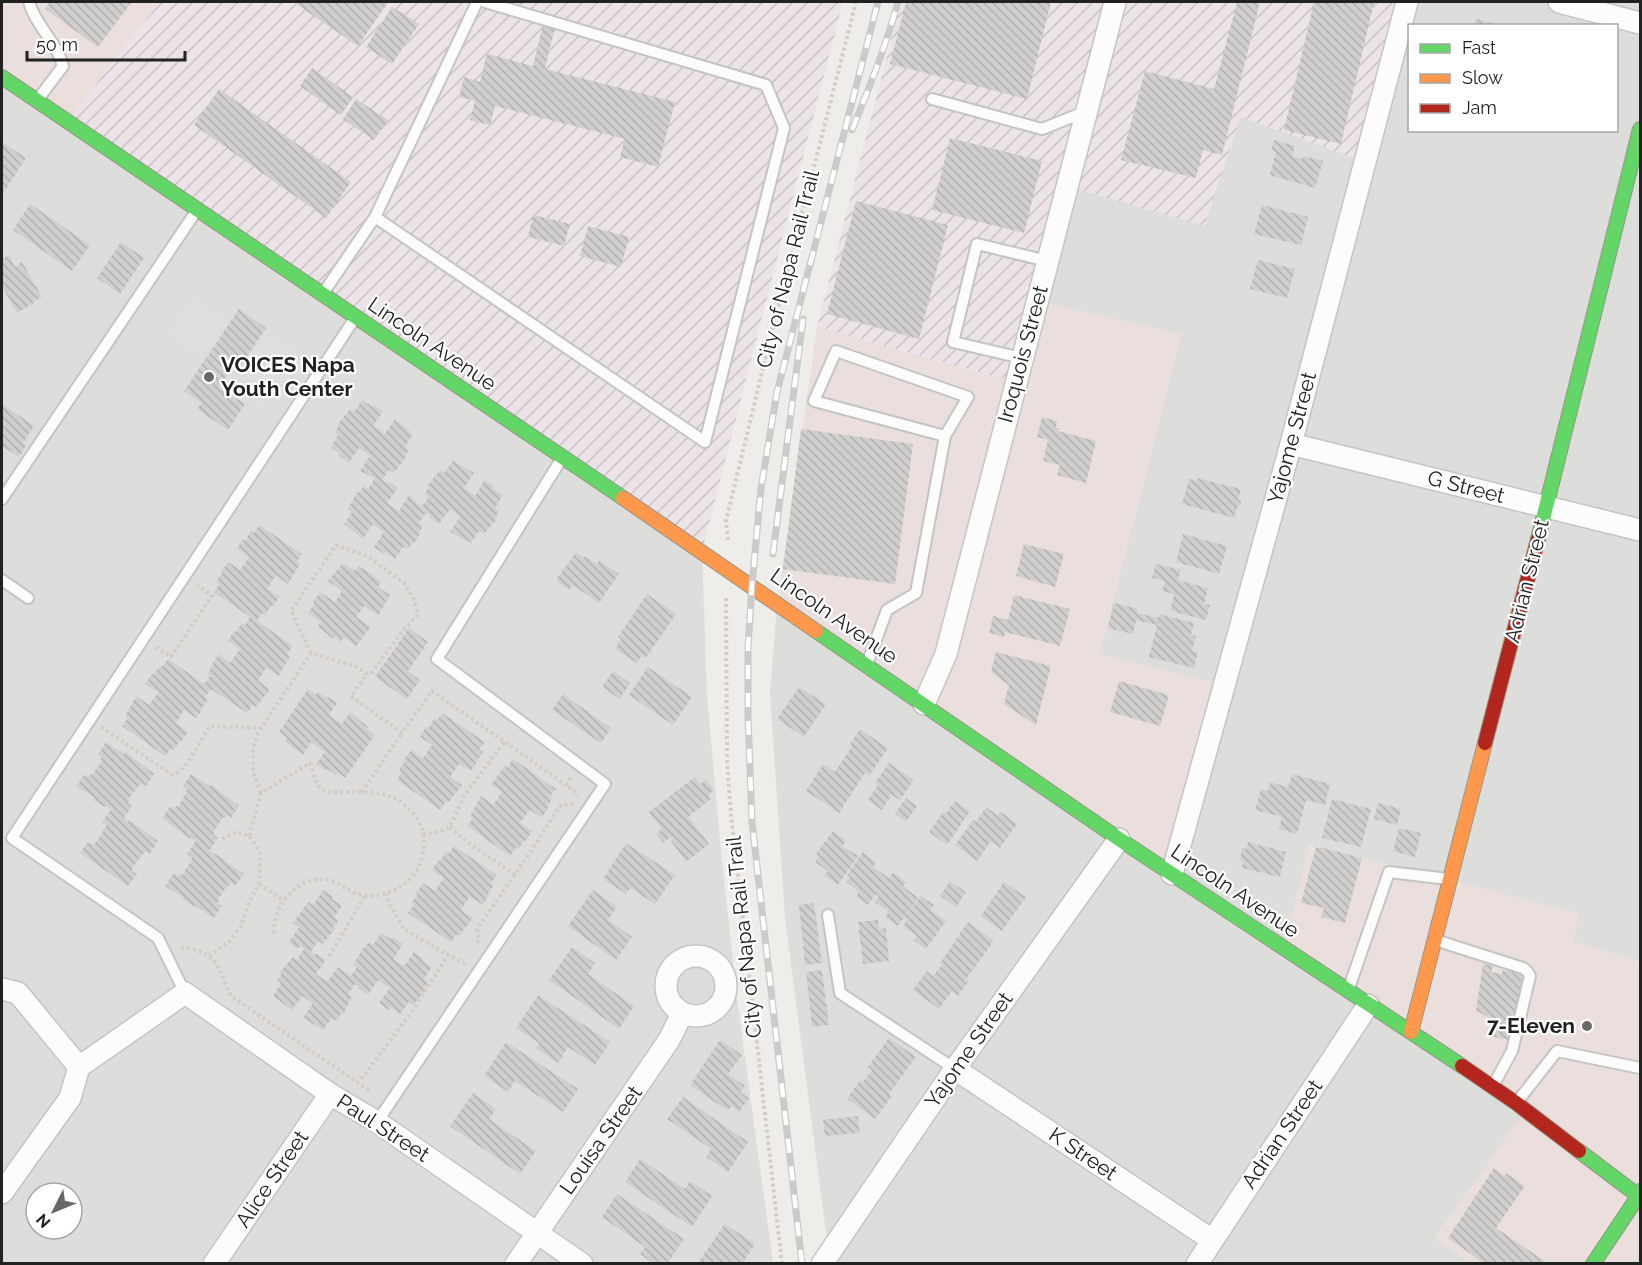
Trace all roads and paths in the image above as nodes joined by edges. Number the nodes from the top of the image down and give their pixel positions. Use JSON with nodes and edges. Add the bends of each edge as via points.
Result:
{"nodes":[{"id":1,"x":29,"y":2,"type":"edge"},
{"id":2,"x":477,"y":2,"type":"edge"},
{"id":3,"x":485,"y":2,"type":"edge"},
{"id":4,"x":856,"y":2,"type":"edge"},
{"id":5,"x":1115,"y":2,"type":"edge"},
{"id":6,"x":1407,"y":2,"type":"edge"},
{"id":7,"x":1559,"y":2,"type":"edge"},
{"id":8,"x":1641,"y":23,"type":"edge"},
{"id":9,"x":2,"y":77,"type":"edge"},
{"id":10,"x":932,"y":99,"type":"dead end"},
{"id":11,"x":37,"y":102,"type":"junction"},
{"id":12,"x":1088,"y":111,"type":"junction"},
{"id":13,"x":1641,"y":129,"type":"edge"},
{"id":14,"x":197,"y":210,"type":"junction"},
{"id":15,"x":375,"y":217,"type":"junction"},
{"id":16,"x":1047,"y":261,"type":"junction"},
{"id":17,"x":322,"y":294,"type":"junction"},
{"id":18,"x":355,"y":317,"type":"junction"},
{"id":19,"x":1022,"y":358,"type":"junction"},
{"id":20,"x":945,"y":436,"type":"junction"},
{"id":21,"x":1291,"y":444,"type":"junction"},
{"id":22,"x":562,"y":458,"type":"junction"},
{"id":23,"x":2,"y":499,"type":"edge"},
{"id":24,"x":1546,"y":508,"type":"junction"},
{"id":25,"x":1641,"y":530,"type":"edge"},
{"id":26,"x":728,"y":537,"type":"dead end"},
{"id":27,"x":202,"y":575,"type":"dead end"},
{"id":28,"x":2,"y":580,"type":"edge"},
{"id":29,"x":28,"y":598,"type":"dead end"},
{"id":30,"x":725,"y":609,"type":"dead end"},
{"id":31,"x":154,"y":646,"type":"dead end"},
{"id":32,"x":311,"y":653,"type":"junction"},
{"id":33,"x":867,"y":664,"type":"junction"},
{"id":34,"x":367,"y":674,"type":"junction"},
{"id":35,"x":924,"y":704,"type":"junction"},
{"id":36,"x":106,"y":717,"type":"dead end"},
{"id":37,"x":261,"y":728,"type":"junction"},
{"id":38,"x":402,"y":733,"type":"junction"},
{"id":39,"x":504,"y":742,"type":"junction"},
{"id":40,"x":580,"y":765,"type":"junction"},
{"id":41,"x":566,"y":785,"type":"junction"},
{"id":42,"x":362,"y":792,"type":"junction"},
{"id":43,"x":261,"y":793,"type":"junction"},
{"id":44,"x":450,"y":827,"type":"junction"},
{"id":45,"x":423,"y":834,"type":"junction"},
{"id":46,"x":249,"y":837,"type":"junction"},
{"id":47,"x":222,"y":839,"type":"dead end"},
{"id":48,"x":1119,"y":839,"type":"junction"},
{"id":49,"x":1172,"y":874,"type":"junction"},
{"id":50,"x":515,"y":875,"type":"junction"},
{"id":51,"x":1451,"y":879,"type":"junction"},
{"id":52,"x":259,"y":884,"type":"junction"},
{"id":53,"x":386,"y":893,"type":"junction"},
{"id":54,"x":365,"y":896,"type":"junction"},
{"id":55,"x":283,"y":900,"type":"junction"},
{"id":56,"x":828,"y":915,"type":"dead end"},
{"id":57,"x":275,"y":935,"type":"dead end"},
{"id":58,"x":1435,"y":940,"type":"junction"},
{"id":59,"x":474,"y":948,"type":"dead end"},
{"id":60,"x":165,"y":953,"type":"junction"},
{"id":61,"x":448,"y":955,"type":"junction"},
{"id":62,"x":209,"y":956,"type":"junction"},
{"id":63,"x":329,"y":956,"type":"dead end"},
{"id":64,"x":469,"y":956,"type":"dead end"},
{"id":65,"x":2,"y":989,"type":"edge"},
{"id":66,"x":1347,"y":991,"type":"junction"},
{"id":67,"x":184,"y":993,"type":"junction"},
{"id":68,"x":1368,"y":1005,"type":"junction"},
{"id":69,"x":682,"y":1014,"type":"dead end"},
{"id":70,"x":1411,"y":1032,"type":"junction"},
{"id":71,"x":79,"y":1067,"type":"junction"},
{"id":72,"x":955,"y":1068,"type":"junction"},
{"id":73,"x":1641,"y":1068,"type":"edge"},
{"id":74,"x":358,"y":1083,"type":"junction"},
{"id":75,"x":1492,"y":1087,"type":"junction"},
{"id":76,"x":330,"y":1094,"type":"junction"},
{"id":77,"x":1516,"y":1103,"type":"junction"},
{"id":78,"x":383,"y":1113,"type":"junction"},
{"id":79,"x":2,"y":1193,"type":"edge"},
{"id":80,"x":1640,"y":1195,"type":"edge"},
{"id":81,"x":537,"y":1233,"type":"junction"},
{"id":82,"x":1212,"y":1240,"type":"junction"},
{"id":83,"x":214,"y":1263,"type":"edge"},
{"id":84,"x":516,"y":1263,"type":"edge"},
{"id":85,"x":582,"y":1263,"type":"edge"},
{"id":86,"x":782,"y":1263,"type":"edge"},
{"id":87,"x":822,"y":1263,"type":"edge"},
{"id":88,"x":1197,"y":1263,"type":"edge"},
{"id":89,"x":1593,"y":1263,"type":"edge"}],
"edges":[{"from":1,"to":11,"type":"lane","via":[[60,53],[63,66]]},
{"from":2,"to":15,"type":"lane"},
{"from":3,"to":15,"type":"lane","via":[[766,84],[784,128],[705,442]]},
{"from":4,"to":26,"type":"path","name":"City of Napa Rail Trail","via":[[726,521]]},
{"from":5,"to":12,"type":"street","name":"Iroquois Street"},
{"from":6,"to":21,"type":"street","name":"Yajome Street"},
{"from":7,"to":8,"type":"street"},
{"from":9,"to":11,"type":"main road","name":"Lincoln Avenue"},
{"from":10,"to":12,"type":"lane","via":[[1042,129]]},
{"from":11,"to":14,"type":"main road","name":"Lincoln Avenue"},
{"from":12,"to":16,"type":"street","name":"Iroquois Street"},
{"from":13,"to":24,"type":"main road","name":"Adrian Street"},
{"from":14,"to":17,"type":"main road","name":"Lincoln Avenue"},
{"from":14,"to":23,"type":"lane"},
{"from":15,"to":17,"type":"lane"},
{"from":16,"to":19,"type":"street","name":"Iroquois Street"},
{"from":16,"to":19,"type":"lane","via":[[977,244],[953,342]]},
{"from":17,"to":18,"type":"main road","name":"Lincoln Avenue"},
{"from":18,"to":22,"type":"main road","name":"Lincoln Avenue"},
{"from":18,"to":60,"type":"lane","via":[[12,838],[158,938]]},
{"from":19,"to":35,"type":"street","name":"Iroquois Street","via":[[946,654]]},
{"from":20,"to":20,"type":"lane","via":[[814,401],[836,351],[968,397]]},
{"from":20,"to":33,"type":"lane","via":[[916,593],[886,610]]},
{"from":21,"to":24,"type":"street","name":"G Street"},
{"from":21,"to":49,"type":"street","name":"Yajome Street"},
{"from":22,"to":33,"type":"main road","name":"Lincoln Avenue"},
{"from":22,"to":40,"type":"lane","via":[[437,659]]},
{"from":24,"to":25,"type":"street","name":"G Street"},
{"from":24,"to":51,"type":"main road","name":"Adrian Street"},
{"from":27,"to":31,"type":"path","via":[[196,585],[212,596],[171,657]]},
{"from":28,"to":29,"type":"lane"},
{"from":30,"to":86,"type":"path","name":"City of Napa Rail Trail","via":[[727,761],[734,846]]},
{"from":32,"to":34,"type":"path","via":[[357,667]]},
{"from":32,"to":34,"type":"path","via":[[291,611],[336,545],[367,556],[404,583],[418,614]]},
{"from":32,"to":37,"type":"path"},
{"from":33,"to":35,"type":"main road","name":"Lincoln Avenue"},
{"from":34,"to":38,"type":"path","via":[[351,696]]},
{"from":35,"to":48,"type":"main road","name":"Lincoln Avenue"},
{"from":36,"to":37,"type":"path","via":[[100,726],[173,775],[184,767],[210,726]]},
{"from":37,"to":43,"type":"path","via":[[253,748],[254,772]]},
{"from":38,"to":39,"type":"path","via":[[432,692]]},
{"from":38,"to":42,"type":"path"},
{"from":39,"to":41,"type":"path"},
{"from":39,"to":44,"type":"path","via":[[464,796]]},
{"from":40,"to":41,"type":"path"},
{"from":40,"to":78,"type":"lane","via":[[605,784]]},
{"from":41,"to":50,"type":"path","via":[[577,796],[573,803],[560,806]]},
{"from":42,"to":43,"type":"path","via":[[333,793],[320,788],[310,763]]},
{"from":42,"to":45,"type":"path","via":[[390,795],[404,803],[420,823]]},
{"from":43,"to":46,"type":"path"},
{"from":44,"to":45,"type":"path"},
{"from":44,"to":50,"type":"path"},
{"from":45,"to":53,"type":"path","via":[[419,866],[405,883]]},
{"from":46,"to":47,"type":"path","via":[[237,832]]},
{"from":46,"to":52,"type":"path","via":[[260,852]]},
{"from":48,"to":49,"type":"main road","name":"Lincoln Avenue"},
{"from":48,"to":72,"type":"street","name":"Yajome Street"},
{"from":49,"to":66,"type":"main road","name":"Lincoln Avenue"},
{"from":50,"to":59,"type":"path","via":[[477,929],[479,940]]},
{"from":51,"to":58,"type":"main road","name":"Adrian Street"},
{"from":51,"to":66,"type":"lane","via":[[1389,872]]},
{"from":52,"to":55,"type":"path"},
{"from":52,"to":62,"type":"path","via":[[241,927],[229,942]]},
{"from":53,"to":54,"type":"path"},
{"from":53,"to":61,"type":"path","via":[[404,929]]},
{"from":54,"to":55,"type":"path","via":[[321,879],[308,882]]},
{"from":54,"to":63,"type":"path"},
{"from":55,"to":57,"type":"path","via":[[277,912]]},
{"from":56,"to":72,"type":"lane","via":[[840,993]]},
{"from":58,"to":70,"type":"main road","name":"Adrian Street"},
{"from":58,"to":75,"type":"lane","via":[[1523,968],[1530,976],[1512,1051]]},
{"from":60,"to":62,"type":"path","via":[[185,947]]},
{"from":60,"to":67,"type":"lane"},
{"from":61,"to":64,"type":"path","via":[[464,963]]},
{"from":61,"to":74,"type":"path","via":[[414,1009]]},
{"from":62,"to":74,"type":"path","via":[[223,974],[231,996]]},
{"from":65,"to":71,"type":"street","via":[[18,993]]},
{"from":66,"to":68,"type":"main road","name":"Lincoln Avenue"},
{"from":67,"to":71,"type":"street"},
{"from":67,"to":76,"type":"street","name":"Paul Street"},
{"from":68,"to":70,"type":"main road","name":"Lincoln Avenue"},
{"from":68,"to":82,"type":"street","name":"Adrian Street"},
{"from":69,"to":81,"type":"street","name":"Louisa Street","via":[[669,1040]]},
{"from":70,"to":75,"type":"main road","name":"Lincoln Avenue"},
{"from":71,"to":79,"type":"street","via":[[70,1098]]},
{"from":72,"to":82,"type":"street","name":"K Street"},
{"from":72,"to":87,"type":"street","name":"Yajome Street"},
{"from":73,"to":77,"type":"lane","via":[[1557,1051]]},
{"from":74,"to":78,"type":"path"},
{"from":75,"to":77,"type":"main road","name":"Lincoln Avenue"},
{"from":76,"to":78,"type":"street","name":"Paul Street"},
{"from":76,"to":83,"type":"street","name":"Alice Street"},
{"from":77,"to":80,"type":"main road","name":"Lincoln Avenue"},
{"from":78,"to":81,"type":"street","name":"Paul Street"},
{"from":80,"to":89,"type":"main road"},
{"from":81,"to":84,"type":"street","name":"Louisa Street"},
{"from":81,"to":85,"type":"street","name":"Paul Street"},
{"from":82,"to":88,"type":"street","name":"Adrian Street"}]}
